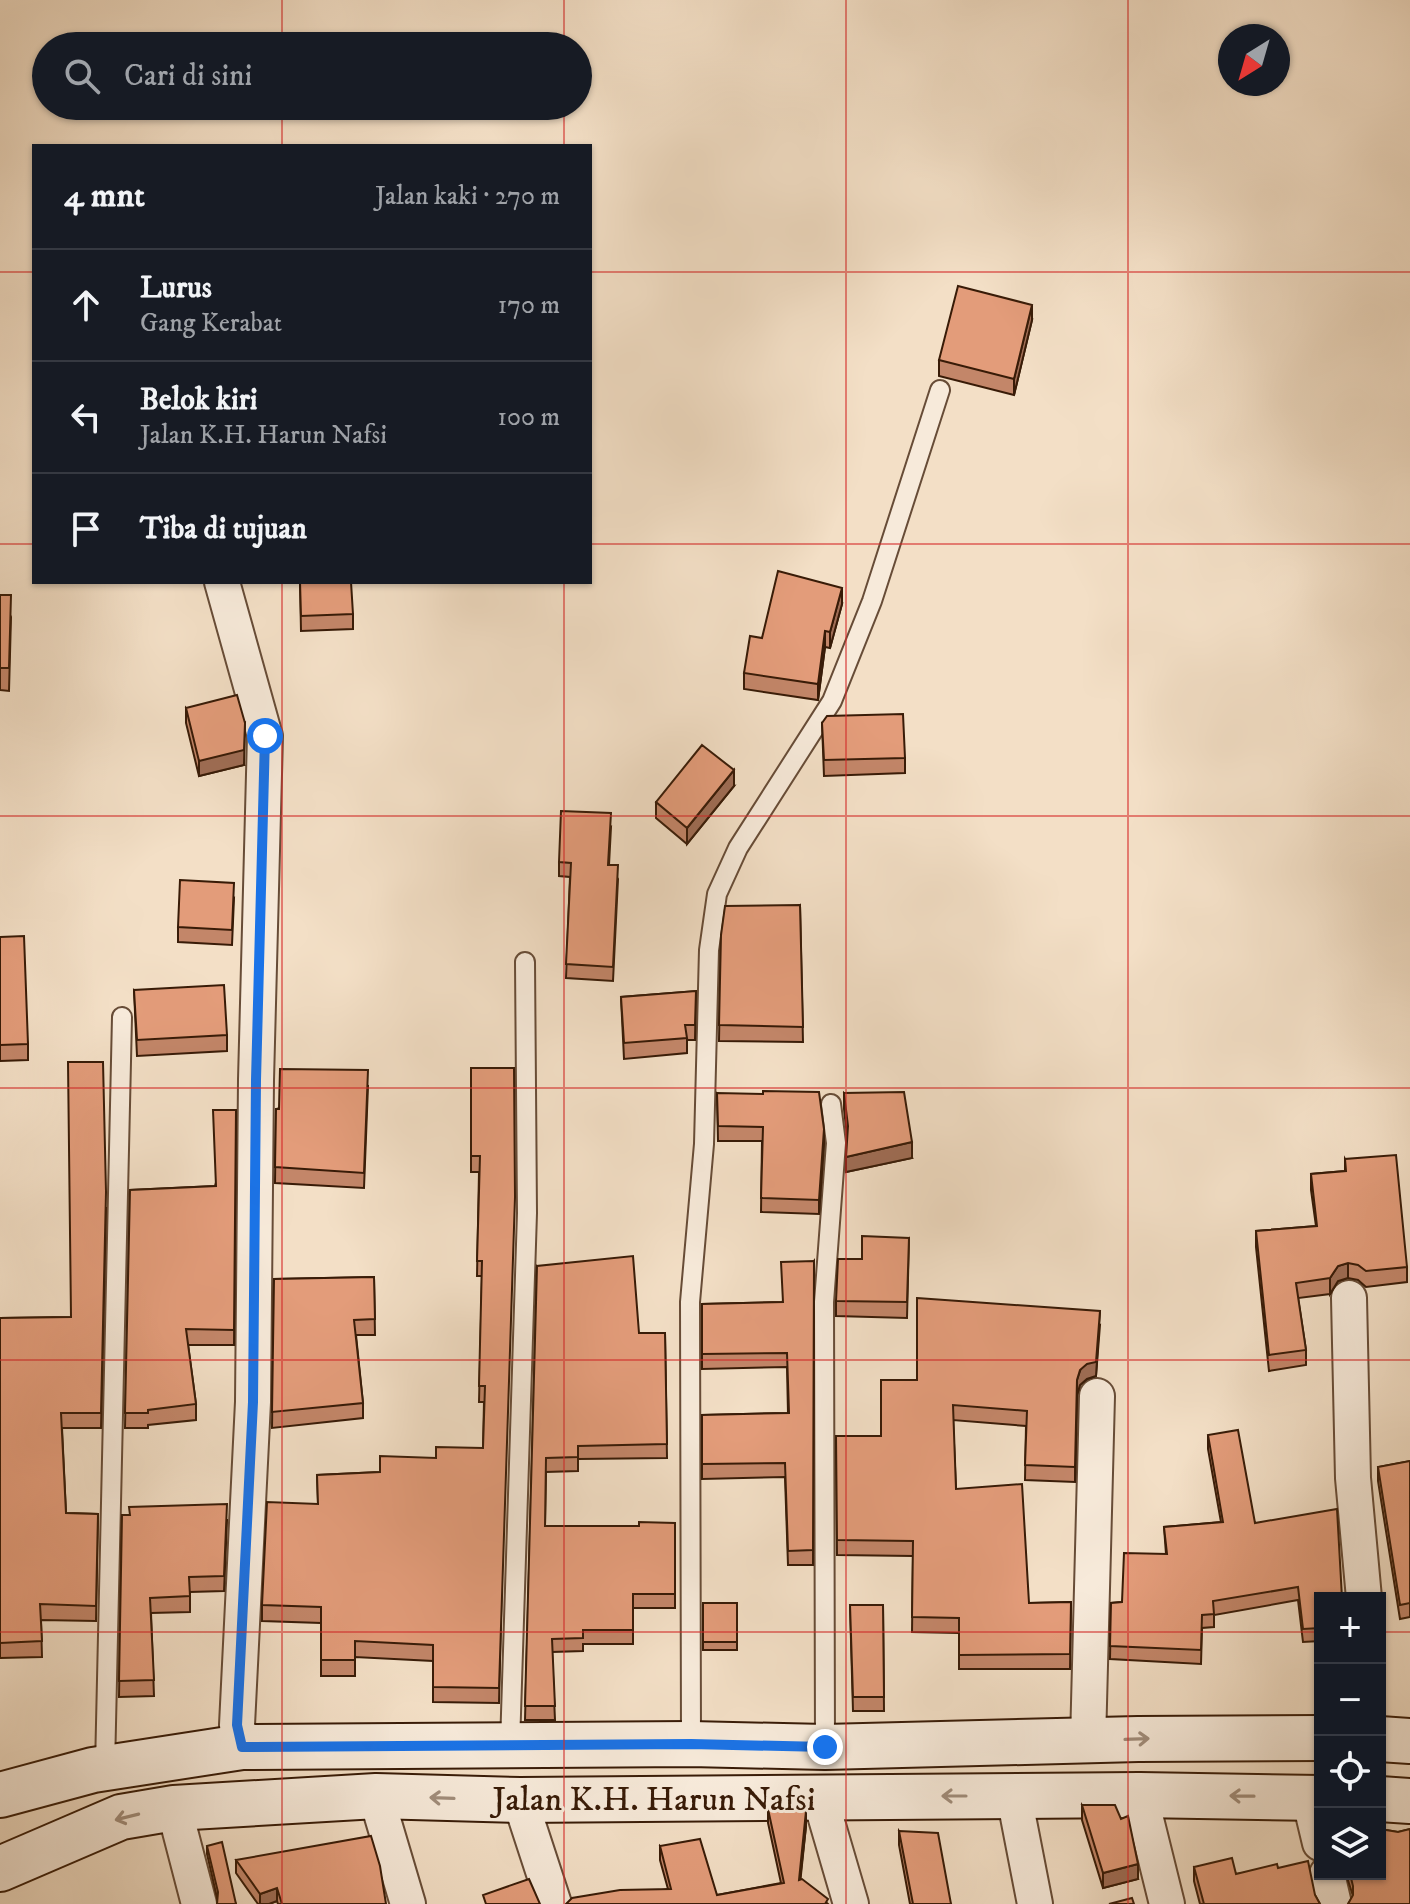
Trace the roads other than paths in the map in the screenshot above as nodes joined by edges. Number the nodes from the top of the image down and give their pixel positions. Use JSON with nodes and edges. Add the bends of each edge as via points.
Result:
{"nodes":[{"id":1,"x":940,"y":390,"type":"dead end"},
{"id":2,"x":223,"y":584,"type":"edge"},
{"id":3,"x":525,"y":962,"type":"dead end"},
{"id":4,"x":122,"y":1017,"type":"dead end"},
{"id":5,"x":831,"y":1104,"type":"dead end"},
{"id":6,"x":1349,"y":1298,"type":"dead end"},
{"id":7,"x":1097,"y":1396,"type":"dead end"},
{"id":8,"x":1363,"y":1592,"type":"edge"},
{"id":9,"x":1186,"y":1738,"type":"junction"},
{"id":10,"x":1314,"y":1738,"type":"edge"},
{"id":11,"x":1386,"y":1739,"type":"edge"},
{"id":12,"x":1410,"y":1741,"type":"edge"},
{"id":13,"x":1088,"y":1742,"type":"junction"},
{"id":14,"x":691,"y":1744,"type":"junction"},
{"id":15,"x":510,"y":1745,"type":"junction"},
{"id":16,"x":242,"y":1747,"type":"junction"},
{"id":17,"x":825,"y":1747,"type":"junction"},
{"id":18,"x":105,"y":1768,"type":"junction"},
{"id":19,"x":0,"y":1795,"type":"edge"},
{"id":20,"x":1140,"y":1795,"type":"junction"},
{"id":21,"x":376,"y":1796,"type":"junction"},
{"id":22,"x":1014,"y":1796,"type":"junction"},
{"id":23,"x":1185,"y":1796,"type":"junction"},
{"id":24,"x":820,"y":1798,"type":"junction"},
{"id":25,"x":1314,"y":1798,"type":"edge"},
{"id":26,"x":1386,"y":1799,"type":"edge"},
{"id":27,"x":520,"y":1800,"type":"junction"},
{"id":28,"x":1410,"y":1801,"type":"edge"},
{"id":29,"x":174,"y":1808,"type":"junction"},
{"id":30,"x":0,"y":1869,"type":"edge"},
{"id":31,"x":1328,"y":1880,"type":"edge"},
{"id":32,"x":199,"y":1904,"type":"edge"},
{"id":33,"x":408,"y":1904,"type":"edge"},
{"id":34,"x":554,"y":1904,"type":"edge"},
{"id":35,"x":851,"y":1904,"type":"edge"},
{"id":36,"x":1035,"y":1904,"type":"edge"},
{"id":37,"x":1167,"y":1904,"type":"edge"},
{"id":38,"x":1334,"y":1904,"type":"edge"}],
"edges":[{"from":1,"to":14,"type":"lane","via":[[872,601],[832,701],[738,848],[717,894],[709,950],[704,1144],[690,1302]]},
{"from":2,"to":16,"type":"street","via":[[265,736],[253,1402],[237,1725]]},
{"from":3,"to":15,"type":"lane","via":[[527,1213]]},
{"from":4,"to":18,"type":"lane"},
{"from":5,"to":17,"type":"lane","via":[[836,1143],[824,1302]]},
{"from":6,"to":8,"type":"street","via":[[1353,1478]]},
{"from":7,"to":13,"type":"street"},
{"from":9,"to":10,"type":"main road","name":"Jalan K.H. Harun Nafsi"},
{"from":13,"to":9,"type":"main road","name":"Jalan K.H. Harun Nafsi","one_way":true},
{"from":9,"to":23,"type":"main road"},
{"from":11,"to":12,"type":"main road"},
{"from":13,"to":17,"type":"main road","name":"Jalan K.H. Harun Nafsi"},
{"from":14,"to":15,"type":"main road","name":"Jalan K.H. Harun Nafsi"},
{"from":14,"to":17,"type":"main road","name":"Jalan K.H. Harun Nafsi"},
{"from":15,"to":16,"type":"main road","name":"Jalan K.H. Harun Nafsi"},
{"from":16,"to":18,"type":"main road","name":"Jalan K.H. Harun Nafsi"},
{"from":18,"to":19,"type":"main road","name":"Jalan K.H. Harun Nafsi"},
{"from":20,"to":22,"type":"main road","name":"Jalan K.H. Harun Nafsi"},
{"from":20,"to":23,"type":"main road","name":"Jalan K.H. Harun Nafsi"},
{"from":20,"to":37,"type":"street"},
{"from":27,"to":21,"type":"main road","name":"Jalan K.H. Harun Nafsi","one_way":true},
{"from":21,"to":29,"type":"main road","name":"Jalan K.H. Harun Nafsi"},
{"from":21,"to":33,"type":"street"},
{"from":22,"to":24,"type":"main road","name":"Jalan K.H. Harun Nafsi","one_way":true},
{"from":22,"to":36,"type":"street"},
{"from":25,"to":23,"type":"main road","name":"Jalan K.H. Harun Nafsi","one_way":true},
{"from":24,"to":27,"type":"main road","name":"Jalan K.H. Harun Nafsi"},
{"from":24,"to":35,"type":"street"},
{"from":26,"to":28,"type":"main road"},
{"from":27,"to":34,"type":"street"},
{"from":29,"to":30,"type":"main road","name":"Jalan K.H. Harun Nafsi","one_way":true,"via":[[121,1817]]},
{"from":29,"to":32,"type":"street"},
{"from":31,"to":38,"type":"street"}]}
